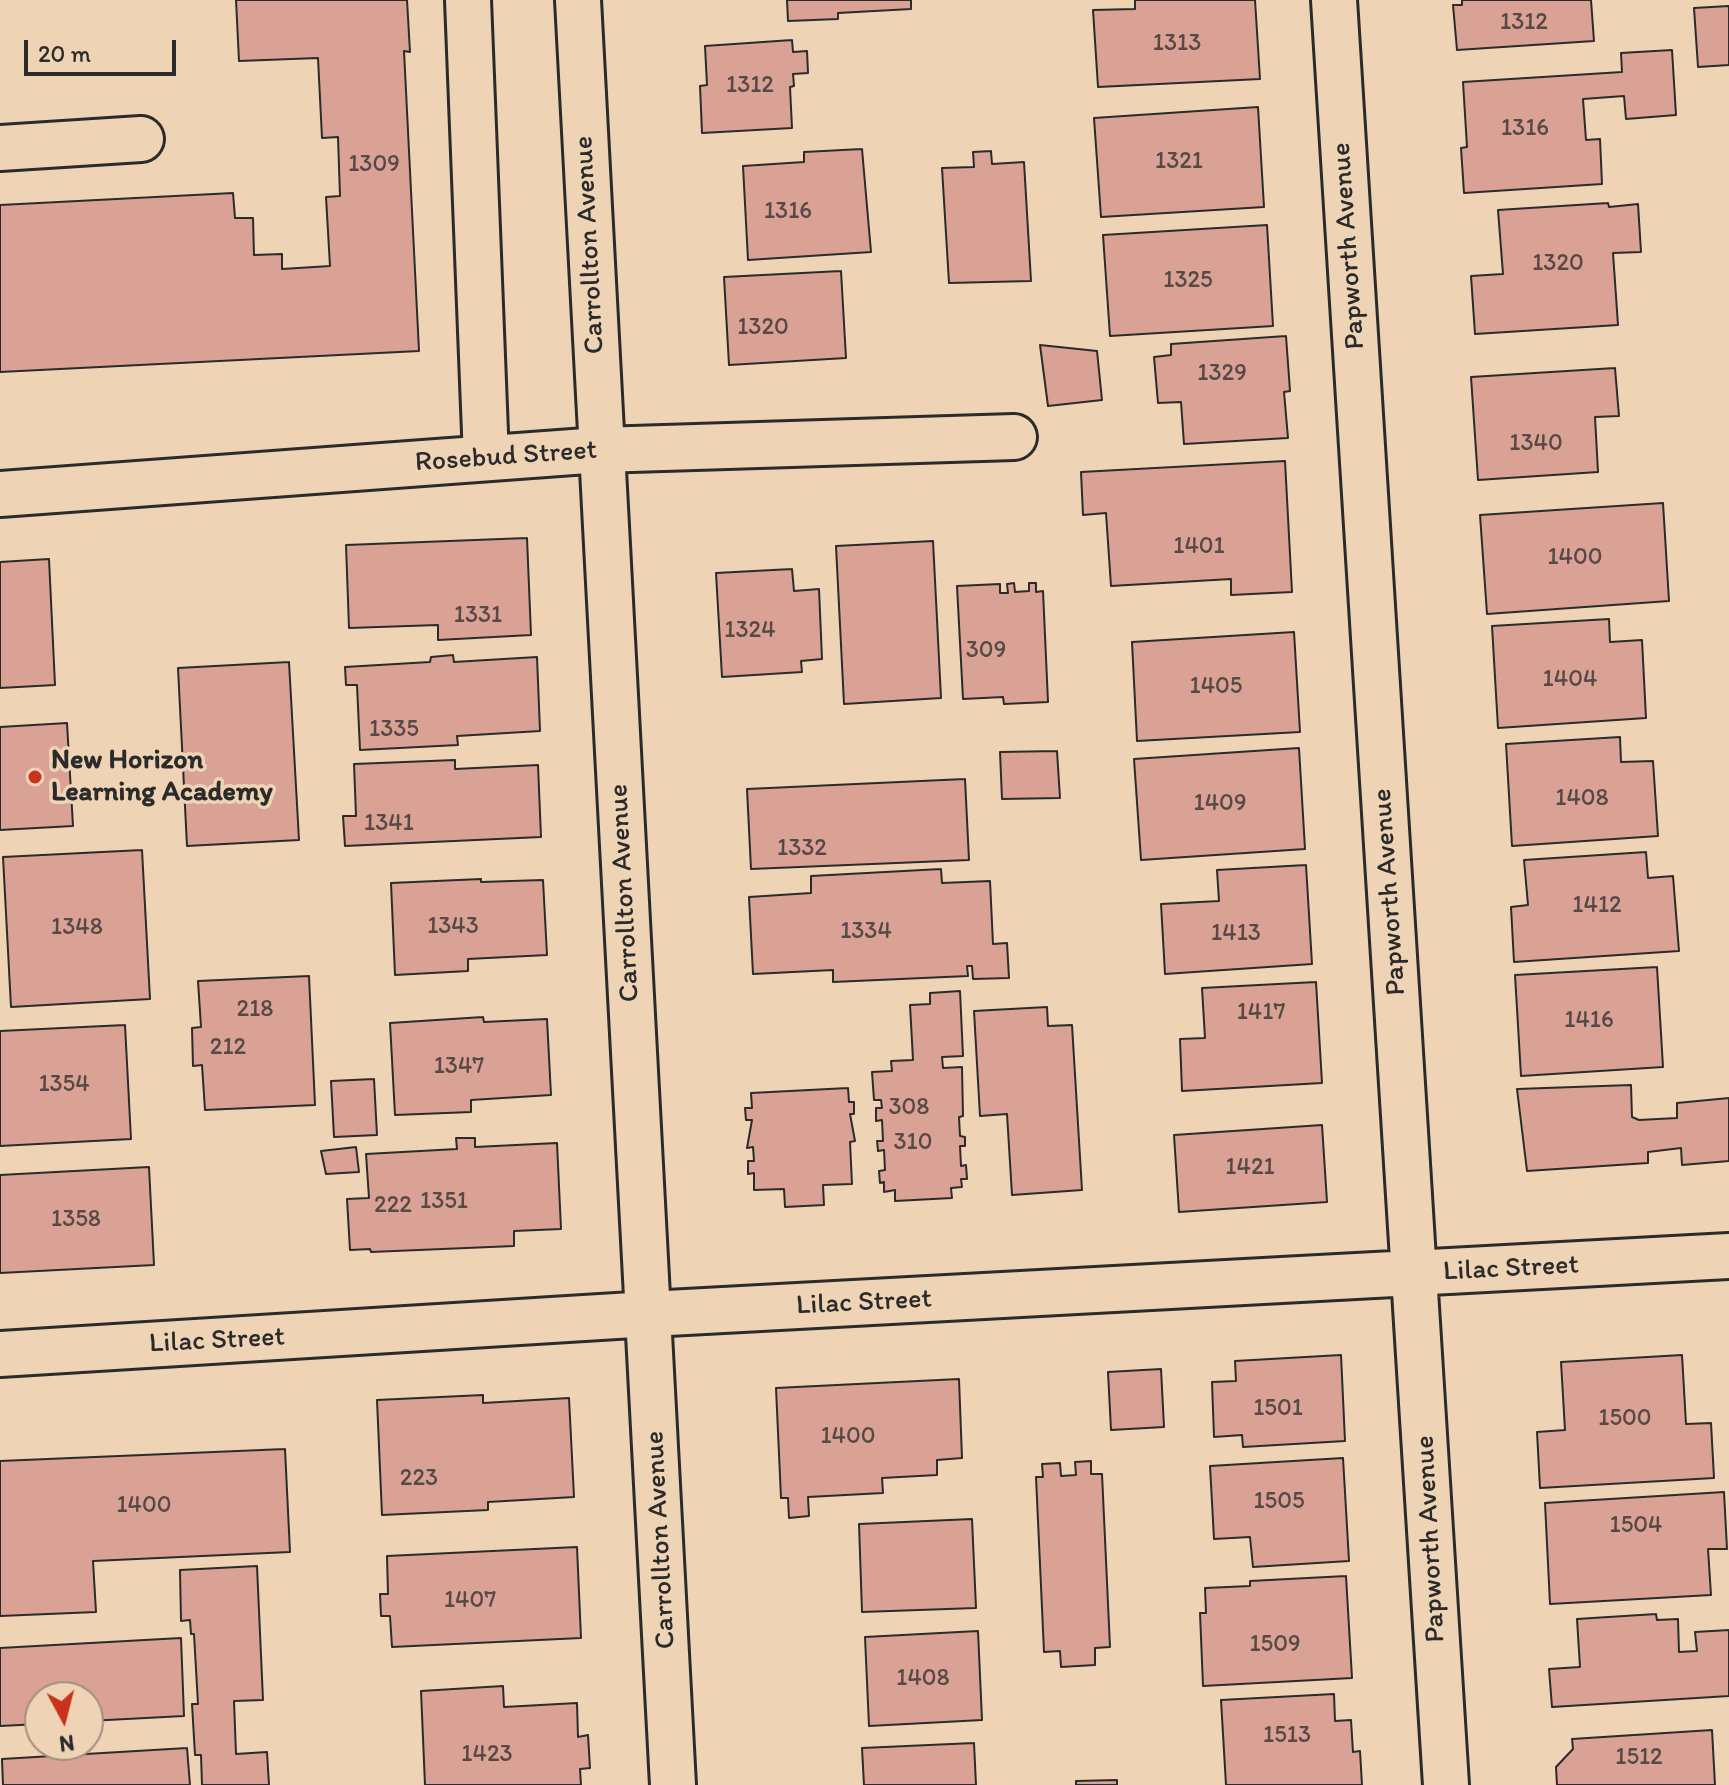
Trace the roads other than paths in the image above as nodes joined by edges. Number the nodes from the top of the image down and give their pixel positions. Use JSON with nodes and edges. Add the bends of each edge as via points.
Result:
{"nodes":[{"id":1,"x":468,"y":0,"type":"edge"},
{"id":2,"x":578,"y":0,"type":"edge"},
{"id":3,"x":1334,"y":0,"type":"edge"},
{"id":4,"x":141,"y":139,"type":"dead end"},
{"id":5,"x":0,"y":148,"type":"edge"},
{"id":6,"x":1014,"y":437,"type":"dead end"},
{"id":7,"x":600,"y":450,"type":"junction"},
{"id":8,"x":486,"y":458,"type":"junction"},
{"id":9,"x":0,"y":494,"type":"edge"},
{"id":10,"x":1729,"y":1256,"type":"edge"},
{"id":11,"x":1415,"y":1274,"type":"junction"},
{"id":12,"x":649,"y":1314,"type":"junction"},
{"id":13,"x":0,"y":1354,"type":"edge"},
{"id":14,"x":673,"y":1785,"type":"edge"},
{"id":15,"x":1446,"y":1785,"type":"edge"}],
"edges":[{"from":1,"to":8,"type":"street"},
{"from":2,"to":7,"type":"street","name":"Carrollton Avenue"},
{"from":3,"to":11,"type":"street","name":"Papworth Avenue"},
{"from":4,"to":5,"type":"street"},
{"from":6,"to":7,"type":"street","name":"Rosebud Street"},
{"from":7,"to":8,"type":"street","name":"Rosebud Street"},
{"from":7,"to":12,"type":"street","name":"Carrollton Avenue"},
{"from":8,"to":9,"type":"street","name":"Rosebud Street"},
{"from":10,"to":11,"type":"street","name":"Lilac Street"},
{"from":11,"to":12,"type":"street","name":"Lilac Street"},
{"from":11,"to":15,"type":"street","name":"Papworth Avenue"},
{"from":12,"to":13,"type":"street","name":"Lilac Street"},
{"from":12,"to":14,"type":"street","name":"Carrollton Avenue"}]}
